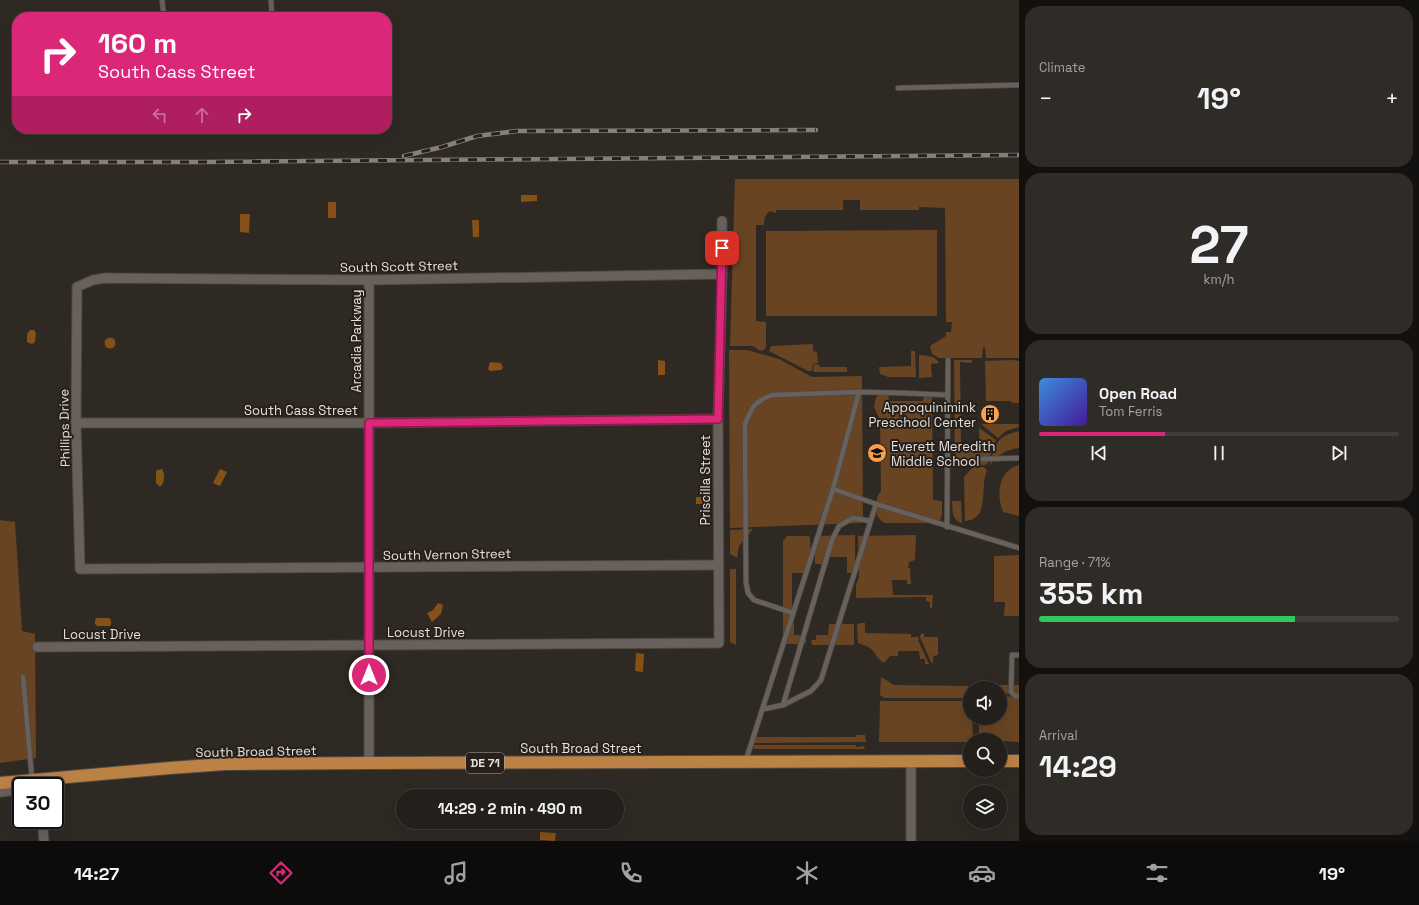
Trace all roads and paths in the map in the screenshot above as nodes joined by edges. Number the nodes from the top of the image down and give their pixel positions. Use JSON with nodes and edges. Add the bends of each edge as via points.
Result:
{"nodes":[{"id":1,"x":162,"y":0,"type":"edge"},
{"id":2,"x":271,"y":0,"type":"edge"},
{"id":3,"x":163,"y":12,"type":"edge"},
{"id":4,"x":272,"y":12,"type":"edge"},
{"id":5,"x":1019,"y":85,"type":"edge"},
{"id":6,"x":898,"y":88,"type":"dead end"},
{"id":7,"x":722,"y":221,"type":"dead end"},
{"id":8,"x":722,"y":274,"type":"junction"},
{"id":9,"x":369,"y":280,"type":"junction"},
{"id":10,"x":77,"y":287,"type":"joint"},
{"id":11,"x":948,"y":360,"type":"dead end"},
{"id":12,"x":859,"y":392,"type":"junction"},
{"id":13,"x":948,"y":395,"type":"junction"},
{"id":14,"x":718,"y":419,"type":"junction"},
{"id":15,"x":76,"y":423,"type":"junction"},
{"id":16,"x":369,"y":423,"type":"junction"},
{"id":17,"x":1019,"y":458,"type":"edge"},
{"id":18,"x":948,"y":460,"type":"junction"},
{"id":19,"x":833,"y":489,"type":"junction"},
{"id":20,"x":876,"y":504,"type":"junction"},
{"id":21,"x":870,"y":521,"type":"junction"},
{"id":22,"x":947,"y":526,"type":"junction"},
{"id":23,"x":1019,"y":548,"type":"edge"},
{"id":24,"x":718,"y":565,"type":"junction"},
{"id":25,"x":370,"y":568,"type":"junction"},
{"id":26,"x":80,"y":569,"type":"joint"},
{"id":27,"x":793,"y":614,"type":"junction"},
{"id":28,"x":719,"y":644,"type":"joint"},
{"id":29,"x":369,"y":646,"type":"junction"},
{"id":30,"x":37,"y":647,"type":"dead end"},
{"id":31,"x":1019,"y":655,"type":"edge"},
{"id":32,"x":23,"y":677,"type":"dead end"},
{"id":33,"x":1019,"y":696,"type":"edge"},
{"id":34,"x":783,"y":705,"type":"junction"},
{"id":35,"x":764,"y":709,"type":"junction"},
{"id":36,"x":963,"y":761,"type":"edge"},
{"id":37,"x":1007,"y":761,"type":"edge"},
{"id":38,"x":1019,"y":761,"type":"edge"},
{"id":39,"x":746,"y":762,"type":"junction"},
{"id":40,"x":911,"y":762,"type":"junction"},
{"id":41,"x":369,"y":763,"type":"junction"},
{"id":42,"x":36,"y":777,"type":"edge"},
{"id":43,"x":64,"y":778,"type":"edge"},
{"id":44,"x":12,"y":782,"type":"edge"},
{"id":45,"x":0,"y":783,"type":"edge"},
{"id":46,"x":12,"y":791,"type":"edge"},
{"id":47,"x":0,"y":792,"type":"edge"},
{"id":48,"x":43,"y":829,"type":"edge"},
{"id":49,"x":44,"y":841,"type":"edge"},
{"id":50,"x":911,"y":841,"type":"edge"}],
"edges":[{"from":1,"to":3,"type":"lane"},
{"from":2,"to":4,"type":"lane"},
{"from":5,"to":6,"type":"lane"},
{"from":7,"to":8,"type":"street","name":"Priscilla Street"},
{"from":8,"to":9,"type":"street","name":"South Scott Street"},
{"from":8,"to":14,"type":"street","name":"Priscilla Street"},
{"from":9,"to":10,"type":"street","name":"South Scott Street","via":[[106,278]]},
{"from":9,"to":16,"type":"street","name":"Arcadia Parkway"},
{"from":10,"to":15,"type":"street","name":"Phillips Drive"},
{"from":11,"to":13,"type":"lane"},
{"from":12,"to":13,"type":"lane"},
{"from":12,"to":19,"type":"lane"},
{"from":12,"to":27,"type":"lane","via":[[772,395],[759,400],[750,410],[745,424],[748,593],[754,600]]},
{"from":13,"to":18,"type":"lane"},
{"from":14,"to":16,"type":"street","name":"South Cass Street"},
{"from":14,"to":24,"type":"street","name":"Priscilla Street"},
{"from":15,"to":16,"type":"street","name":"South Cass Street"},
{"from":15,"to":26,"type":"street","name":"Phillips Drive"},
{"from":16,"to":25,"type":"street","name":"Arcadia Parkway"},
{"from":17,"to":18,"type":"lane"},
{"from":18,"to":22,"type":"lane"},
{"from":19,"to":20,"type":"lane"},
{"from":19,"to":27,"type":"lane"},
{"from":20,"to":21,"type":"lane"},
{"from":20,"to":22,"type":"lane"},
{"from":21,"to":34,"type":"lane","via":[[821,680],[812,691]]},
{"from":21,"to":34,"type":"lane","via":[[853,518],[839,526],[832,540]]},
{"from":22,"to":23,"type":"lane"},
{"from":24,"to":25,"type":"street","name":"South Vernon Street"},
{"from":24,"to":28,"type":"street","name":"Priscilla Street"},
{"from":25,"to":26,"type":"street","name":"South Vernon Street"},
{"from":25,"to":29,"type":"street","name":"Arcadia Parkway"},
{"from":27,"to":35,"type":"lane"},
{"from":28,"to":29,"type":"street","name":"Locust Drive"},
{"from":29,"to":30,"type":"street","name":"Locust Drive"},
{"from":29,"to":41,"type":"street","name":"Arcadia Parkway"},
{"from":31,"to":33,"type":"lane","via":[[1012,655],[1011,692]]},
{"from":32,"to":42,"type":"lane"},
{"from":34,"to":35,"type":"lane"},
{"from":35,"to":39,"type":"lane"},
{"from":36,"to":40,"type":"main road","name":"South Broad Street","number":"DE 71"},
{"from":37,"to":38,"type":"main road"},
{"from":39,"to":40,"type":"main road","name":"South Broad Street","number":"DE 71"},
{"from":39,"to":41,"type":"main road","name":"South Broad Street","number":"DE 71"},
{"from":40,"to":50,"type":"street"},
{"from":41,"to":43,"type":"main road","name":"South Broad Street","number":"DE 71","via":[[225,764]]},
{"from":44,"to":45,"type":"main road","name":"South Broad Street","number":"DE 71"},
{"from":46,"to":47,"type":"street"},
{"from":48,"to":49,"type":"street"}]}
